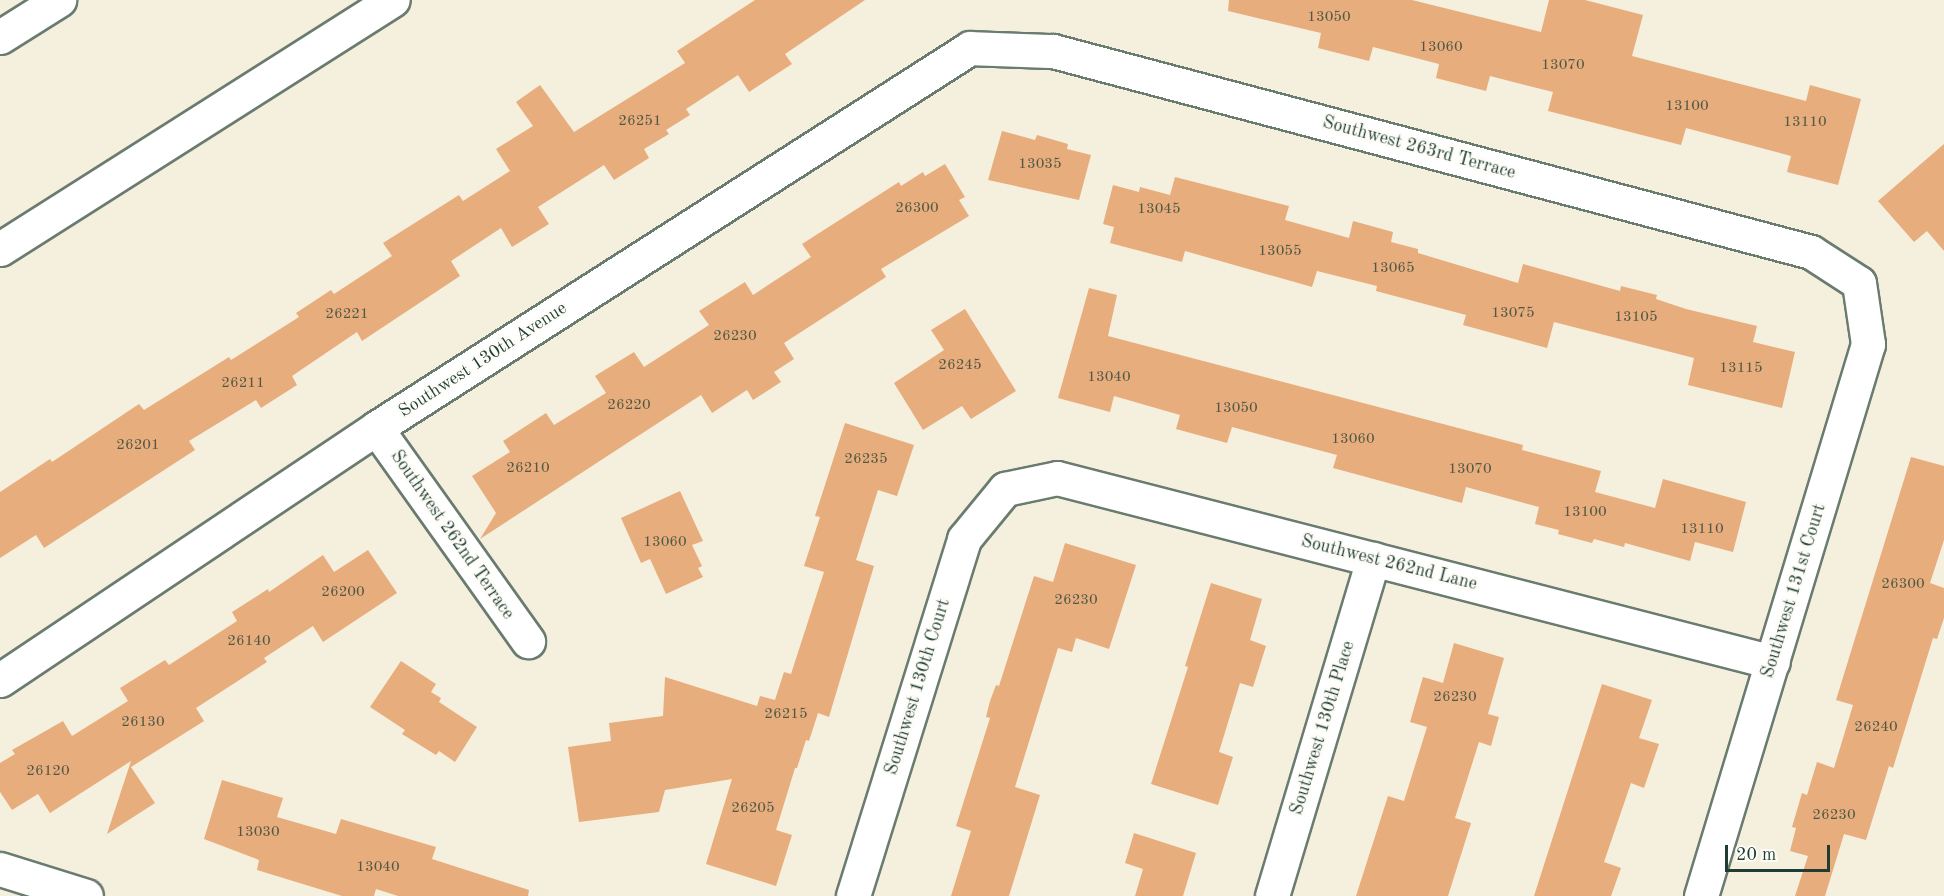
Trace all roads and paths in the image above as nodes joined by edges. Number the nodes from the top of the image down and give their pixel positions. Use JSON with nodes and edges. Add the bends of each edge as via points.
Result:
{"nodes":[{"id":1,"x":58,"y":0,"type":"edge"},
{"id":2,"x":393,"y":0,"type":"edge"},
{"id":3,"x":0,"y":37,"type":"edge"},
{"id":4,"x":970,"y":48,"type":"joint"},
{"id":5,"x":0,"y":249,"type":"edge"},
{"id":6,"x":1859,"y":283,"type":"joint"},
{"id":7,"x":376,"y":428,"type":"junction"},
{"id":8,"x":1005,"y":489,"type":"joint"},
{"id":9,"x":1373,"y":559,"type":"junction"},
{"id":10,"x":528,"y":641,"type":"dead end"},
{"id":11,"x":1773,"y":662,"type":"junction"},
{"id":12,"x":0,"y":680,"type":"edge"},
{"id":13,"x":0,"y":869,"type":"edge"},
{"id":14,"x":86,"y":896,"type":"edge"},
{"id":15,"x":853,"y":896,"type":"edge"},
{"id":16,"x":1272,"y":896,"type":"edge"},
{"id":17,"x":1701,"y":896,"type":"edge"}],
"edges":[{"from":1,"to":3,"type":"main road"},
{"from":2,"to":5,"type":"main road"},
{"from":4,"to":6,"type":"main road","name":"Southwest 263rd Terrace","via":[[1053,51],[1076,57],[1811,252]]},
{"from":4,"to":7,"type":"main road","name":"Southwest 130th Avenue"},
{"from":6,"to":11,"type":"main road","name":"Southwest 131st Court","via":[[1868,345]]},
{"from":7,"to":10,"type":"main road","name":"Southwest 262nd Terrace"},
{"from":7,"to":12,"type":"main road","name":"Southwest 130th Avenue"},
{"from":8,"to":9,"type":"main road","name":"Southwest 262nd Lane","via":[[1058,478]]},
{"from":8,"to":15,"type":"main road","name":"Southwest 130th Court","via":[[964,539]]},
{"from":9,"to":11,"type":"main road","name":"Southwest 262nd Lane"},
{"from":9,"to":16,"type":"main road","name":"Southwest 130th Place"},
{"from":11,"to":17,"type":"main road","name":"Southwest 131st Court"},
{"from":13,"to":14,"type":"main road"}]}
